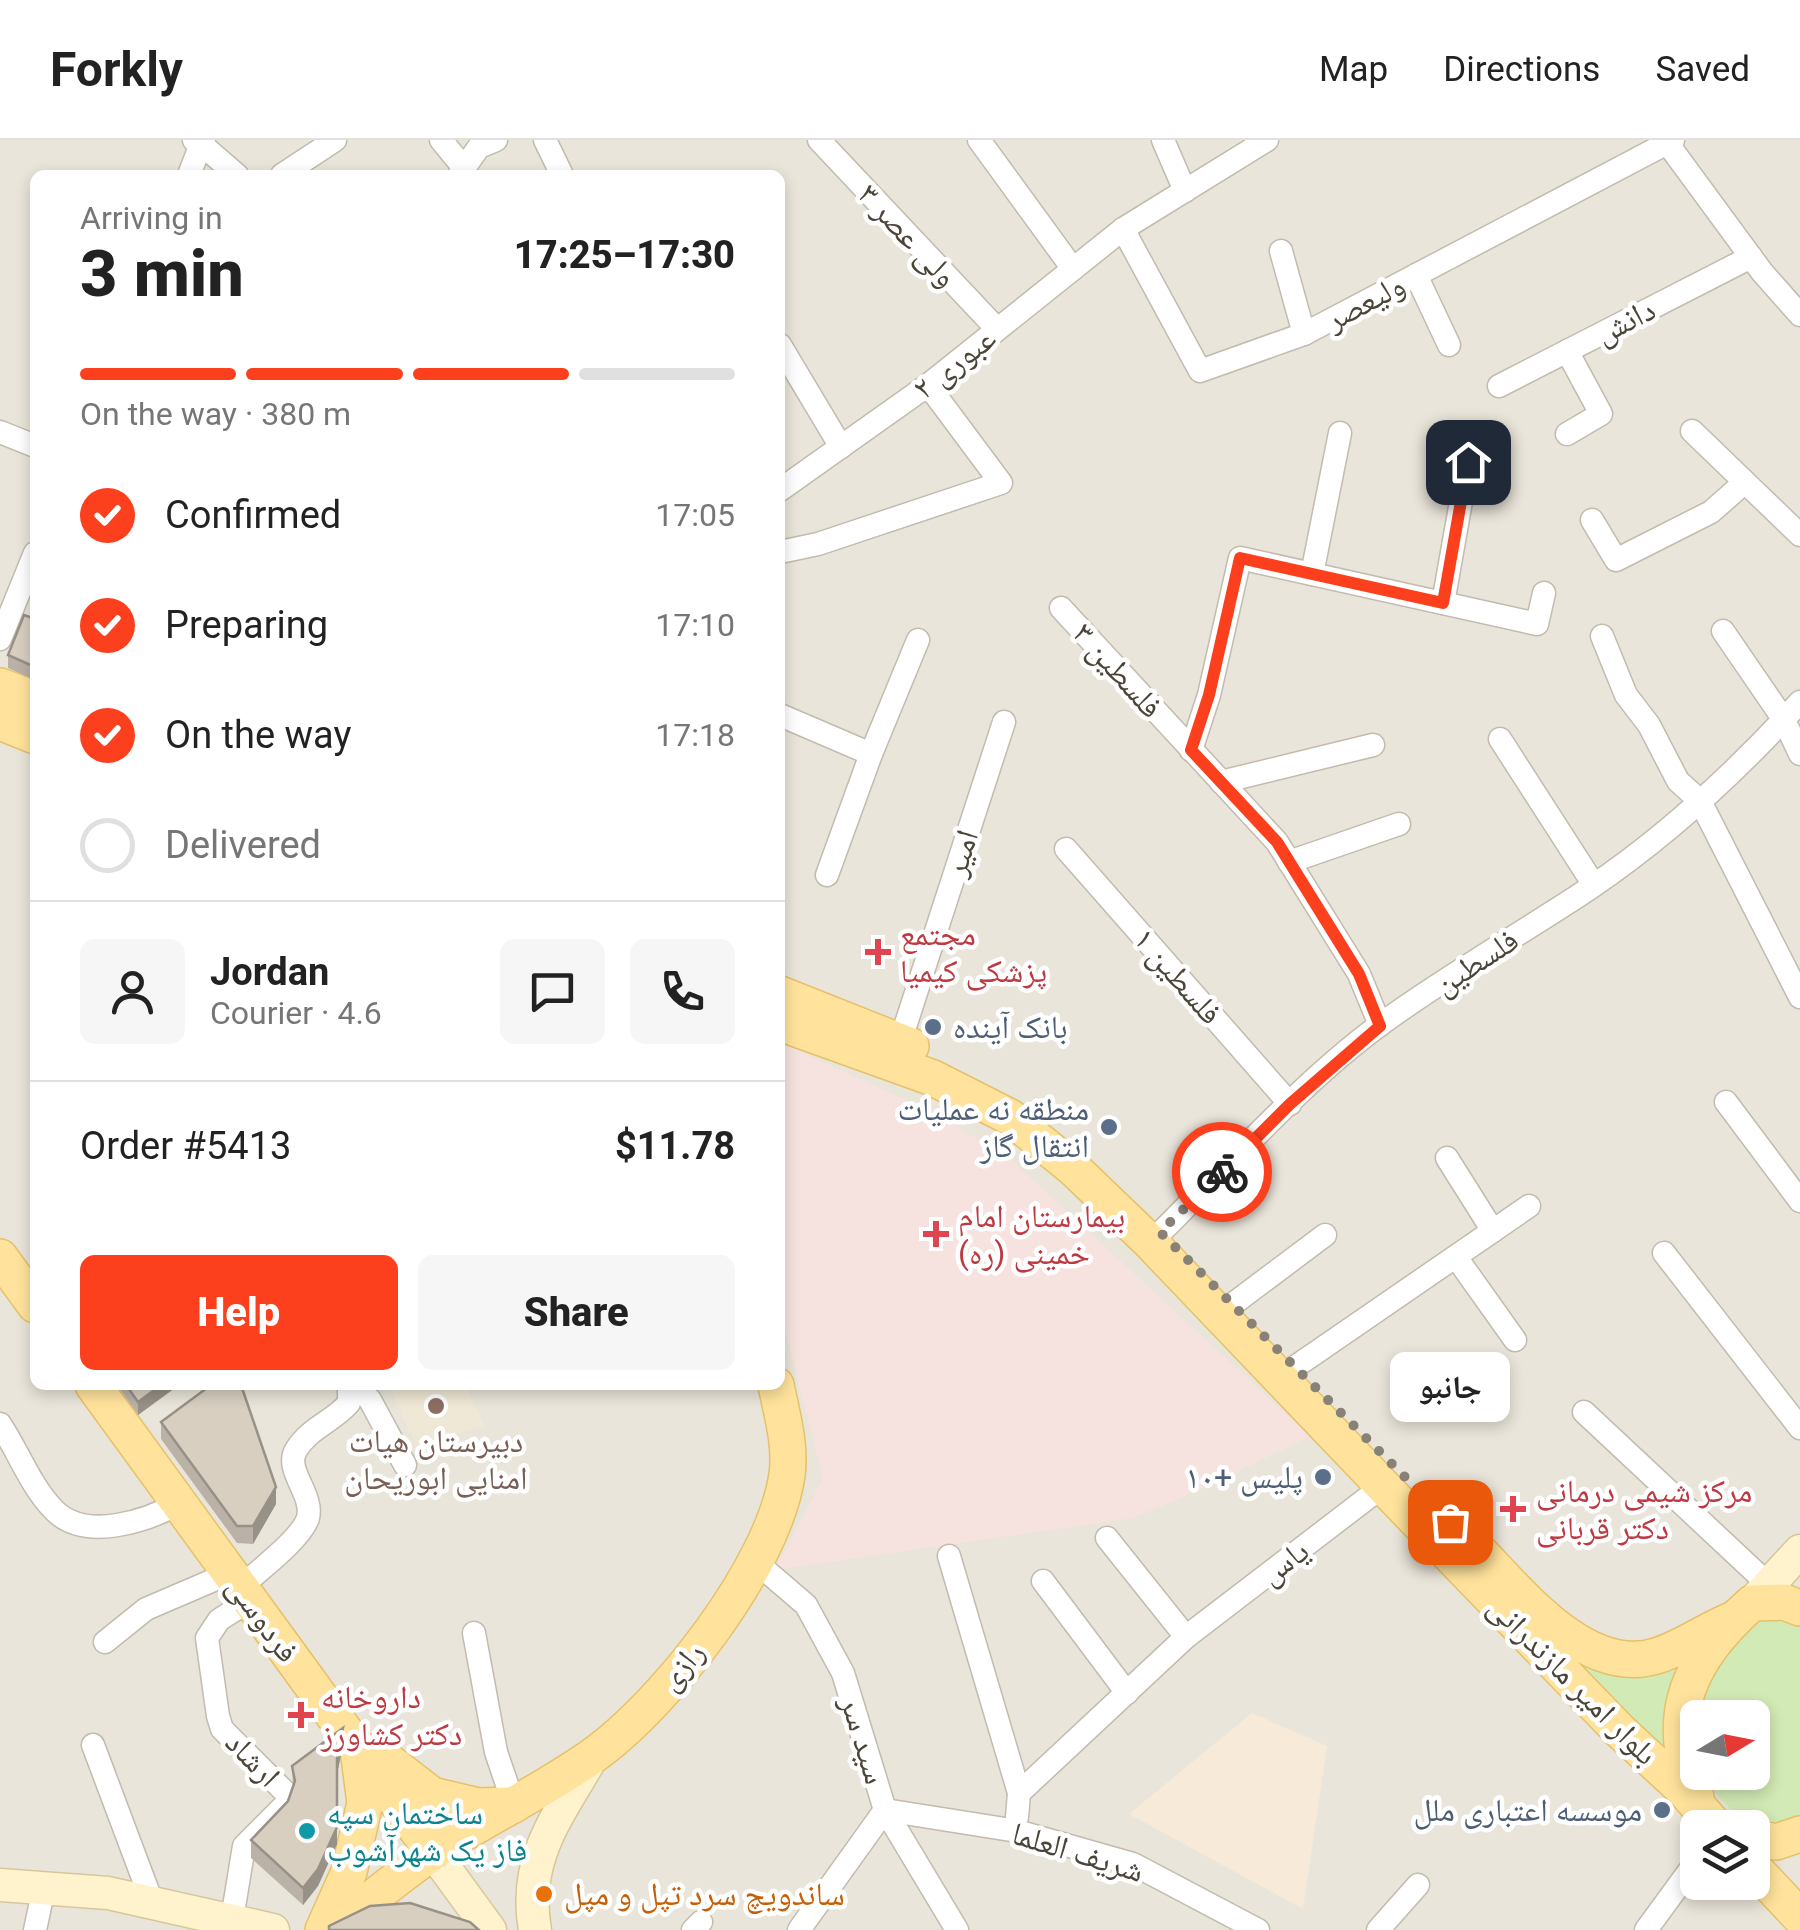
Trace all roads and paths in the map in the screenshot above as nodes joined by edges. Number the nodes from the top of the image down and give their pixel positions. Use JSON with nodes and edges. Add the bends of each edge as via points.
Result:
{"nodes":[{"id":1,"x":335,"y":140,"type":"edge"},
{"id":2,"x":440,"y":140,"type":"edge"},
{"id":3,"x":496,"y":140,"type":"edge"},
{"id":4,"x":545,"y":140,"type":"edge"},
{"id":5,"x":819,"y":140,"type":"edge"},
{"id":6,"x":979,"y":140,"type":"edge"},
{"id":7,"x":1163,"y":140,"type":"edge"},
{"id":8,"x":1268,"y":140,"type":"edge"},
{"id":9,"x":200,"y":141,"type":"edge"},
{"id":10,"x":1668,"y":141,"type":"edge"},
{"id":11,"x":191,"y":170,"type":"edge"},
{"id":12,"x":232,"y":170,"type":"edge"},
{"id":13,"x":290,"y":170,"type":"edge"},
{"id":14,"x":460,"y":170,"type":"edge"},
{"id":15,"x":462,"y":170,"type":"edge"},
{"id":16,"x":560,"y":170,"type":"edge"},
{"id":17,"x":1186,"y":191,"type":"junction"},
{"id":18,"x":1124,"y":229,"type":"junction"},
{"id":19,"x":1280,"y":251,"type":"dead end"},
{"id":20,"x":1751,"y":256,"type":"junction"},
{"id":21,"x":1072,"y":269,"type":"junction"},
{"id":22,"x":1416,"y":274,"type":"junction"},
{"id":23,"x":1792,"y":290,"type":"edge"},
{"id":24,"x":1800,"y":315,"type":"edge"},
{"id":25,"x":997,"y":329,"type":"junction"},
{"id":26,"x":1304,"y":334,"type":"junction"},
{"id":27,"x":1449,"y":345,"type":"dead end"},
{"id":28,"x":1567,"y":351,"type":"junction"},
{"id":29,"x":785,"y":353,"type":"edge"},
{"id":30,"x":928,"y":385,"type":"junction"},
{"id":31,"x":1499,"y":386,"type":"dead end"},
{"id":32,"x":1692,"y":431,"type":"dead end"},
{"id":33,"x":0,"y":432,"type":"edge"},
{"id":34,"x":1340,"y":433,"type":"dead end"},
{"id":35,"x":1568,"y":434,"type":"dead end"},
{"id":36,"x":30,"y":444,"type":"edge"},
{"id":37,"x":841,"y":447,"type":"junction"},
{"id":38,"x":1468,"y":462,"type":"dead end"},
{"id":39,"x":1745,"y":482,"type":"junction"},
{"id":40,"x":785,"y":486,"type":"edge"},
{"id":41,"x":1592,"y":520,"type":"dead end"},
{"id":42,"x":1800,"y":534,"type":"edge"},
{"id":43,"x":785,"y":551,"type":"edge"},
{"id":44,"x":30,"y":565,"type":"edge"},
{"id":45,"x":1312,"y":574,"type":"junction"},
{"id":46,"x":1544,"y":593,"type":"dead end"},
{"id":47,"x":1443,"y":603,"type":"junction"},
{"id":48,"x":1060,"y":608,"type":"dead end"},
{"id":49,"x":1724,"y":631,"type":"dead end"},
{"id":50,"x":1602,"y":636,"type":"dead end"},
{"id":51,"x":0,"y":639,"type":"edge"},
{"id":52,"x":918,"y":640,"type":"dead end"},
{"id":53,"x":0,"y":686,"type":"edge"},
{"id":54,"x":30,"y":698,"type":"edge"},
{"id":55,"x":1792,"y":711,"type":"edge"},
{"id":56,"x":785,"y":717,"type":"edge"},
{"id":57,"x":0,"y":722,"type":"edge"},
{"id":58,"x":1004,"y":722,"type":"dead end"},
{"id":59,"x":30,"y":734,"type":"edge"},
{"id":60,"x":1500,"y":739,"type":"dead end"},
{"id":61,"x":1373,"y":745,"type":"dead end"},
{"id":62,"x":1191,"y":750,"type":"junction"},
{"id":63,"x":871,"y":754,"type":"junction"},
{"id":64,"x":1800,"y":754,"type":"edge"},
{"id":65,"x":1221,"y":782,"type":"junction"},
{"id":66,"x":1700,"y":801,"type":"junction"},
{"id":67,"x":1399,"y":824,"type":"dead end"},
{"id":68,"x":1066,"y":849,"type":"dead end"},
{"id":69,"x":1289,"y":862,"type":"junction"},
{"id":70,"x":827,"y":876,"type":"dead end"},
{"id":71,"x":1594,"y":885,"type":"junction"},
{"id":72,"x":785,"y":996,"type":"edge"},
{"id":73,"x":1800,"y":997,"type":"edge"},
{"id":74,"x":785,"y":1025,"type":"edge"},
{"id":75,"x":1380,"y":1026,"type":"junction"},
{"id":76,"x":900,"y":1042,"type":"junction"},
{"id":77,"x":1726,"y":1102,"type":"dead end"},
{"id":78,"x":1290,"y":1104,"type":"junction"},
{"id":79,"x":1447,"y":1158,"type":"dead end"},
{"id":80,"x":1800,"y":1201,"type":"edge"},
{"id":81,"x":1530,"y":1206,"type":"dead end"},
{"id":82,"x":1160,"y":1232,"type":"junction"},
{"id":83,"x":1493,"y":1232,"type":"junction"},
{"id":84,"x":1326,"y":1236,"type":"dead end"},
{"id":85,"x":1664,"y":1253,"type":"dead end"},
{"id":86,"x":1456,"y":1256,"type":"junction"},
{"id":87,"x":0,"y":1257,"type":"edge"},
{"id":88,"x":30,"y":1295,"type":"edge"},
{"id":89,"x":1233,"y":1304,"type":"junction"},
{"id":90,"x":1515,"y":1340,"type":"dead end"},
{"id":91,"x":1296,"y":1367,"type":"junction"},
{"id":92,"x":97,"y":1390,"type":"edge"},
{"id":93,"x":351,"y":1390,"type":"edge"},
{"id":94,"x":358,"y":1390,"type":"edge"},
{"id":95,"x":777,"y":1390,"type":"edge"},
{"id":96,"x":1584,"y":1412,"type":"dead end"},
{"id":97,"x":0,"y":1424,"type":"edge"},
{"id":98,"x":1800,"y":1428,"type":"edge"},
{"id":99,"x":406,"y":1465,"type":"dead end"},
{"id":100,"x":1383,"y":1486,"type":"junction"},
{"id":101,"x":179,"y":1503,"type":"junction"},
{"id":102,"x":1107,"y":1538,"type":"dead end"},
{"id":103,"x":1800,"y":1551,"type":"edge"},
{"id":104,"x":948,"y":1556,"type":"dead end"},
{"id":105,"x":756,"y":1562,"type":"junction"},
{"id":106,"x":1043,"y":1582,"type":"dead end"},
{"id":107,"x":240,"y":1586,"type":"junction"},
{"id":108,"x":1752,"y":1602,"type":"junction"},
{"id":109,"x":1800,"y":1608,"type":"edge"},
{"id":110,"x":474,"y":1633,"type":"dead end"},
{"id":111,"x":1186,"y":1637,"type":"junction"},
{"id":112,"x":105,"y":1642,"type":"dead end"},
{"id":113,"x":1127,"y":1693,"type":"junction"},
{"id":114,"x":93,"y":1745,"type":"dead end"},
{"id":115,"x":358,"y":1750,"type":"junction"},
{"id":116,"x":593,"y":1756,"type":"junction"},
{"id":117,"x":1019,"y":1792,"type":"junction"},
{"id":118,"x":514,"y":1805,"type":"junction"},
{"id":119,"x":886,"y":1810,"type":"junction"},
{"id":120,"x":1702,"y":1810,"type":"edge"},
{"id":121,"x":1706,"y":1810,"type":"edge"},
{"id":122,"x":1017,"y":1817,"type":"dead end"},
{"id":123,"x":1800,"y":1834,"type":"edge"},
{"id":124,"x":1770,"y":1841,"type":"edge"},
{"id":125,"x":433,"y":1852,"type":"junction"},
{"id":126,"x":1800,"y":1872,"type":"edge"},
{"id":127,"x":1680,"y":1884,"type":"edge"},
{"id":128,"x":1418,"y":1885,"type":"dead end"},
{"id":129,"x":1770,"y":1885,"type":"edge"},
{"id":130,"x":14,"y":1889,"type":"edge"},
{"id":131,"x":152,"y":1902,"type":"junction"},
{"id":132,"x":1800,"y":1905,"type":"edge"},
{"id":133,"x":400,"y":1910,"type":"edge"},
{"id":134,"x":1800,"y":1917,"type":"edge"},
{"id":135,"x":232,"y":1919,"type":"junction"},
{"id":136,"x":335,"y":1925,"type":"edge"},
{"id":137,"x":35,"y":1930,"type":"edge"},
{"id":138,"x":273,"y":1930,"type":"edge"},
{"id":139,"x":490,"y":1930,"type":"edge"},
{"id":140,"x":534,"y":1930,"type":"edge"},
{"id":141,"x":799,"y":1930,"type":"edge"},
{"id":142,"x":957,"y":1930,"type":"edge"},
{"id":143,"x":1258,"y":1930,"type":"edge"},
{"id":144,"x":1378,"y":1930,"type":"edge"},
{"id":145,"x":1646,"y":1930,"type":"edge"}],
"edges":[{"from":1,"to":13,"type":"street"},
{"from":2,"to":14,"type":"street"},
{"from":3,"to":15,"type":"street","via":[[478,147]]},
{"from":4,"to":16,"type":"street"},
{"from":5,"to":25,"type":"street","name":"ولی عصر ۳"},
{"from":6,"to":21,"type":"street"},
{"from":7,"to":17,"type":"street"},
{"from":8,"to":17,"type":"street","name":"عبوری ۲"},
{"from":9,"to":11,"type":"street"},
{"from":9,"to":12,"type":"street"},
{"from":10,"to":20,"type":"street"},
{"from":10,"to":22,"type":"street","name":"ولیعصر"},
{"from":17,"to":18,"type":"street","name":"عبوری ۲"},
{"from":18,"to":21,"type":"street","name":"عبوری ۲"},
{"from":18,"to":26,"type":"street","name":"ولیعصر","via":[[1200,371]]},
{"from":19,"to":26,"type":"street"},
{"from":20,"to":23,"type":"street"},
{"from":20,"to":28,"type":"street","name":"دانش"},
{"from":21,"to":25,"type":"street","name":"عبوری ۲"},
{"from":22,"to":26,"type":"street","name":"ولیعصر"},
{"from":22,"to":27,"type":"street"},
{"from":23,"to":24,"type":"street"},
{"from":25,"to":30,"type":"street","name":"عبوری ۲"},
{"from":28,"to":31,"type":"street","name":"دانش"},
{"from":28,"to":35,"type":"street","via":[[1601,414]]},
{"from":29,"to":37,"type":"street"},
{"from":30,"to":37,"type":"street","name":"عبوری ۲"},
{"from":30,"to":43,"type":"street","via":[[1002,482]]},
{"from":32,"to":39,"type":"street"},
{"from":33,"to":36,"type":"street"},
{"from":34,"to":45,"type":"street"},
{"from":37,"to":40,"type":"street","name":"عبوری ۲"},
{"from":38,"to":47,"type":"street"},
{"from":39,"to":41,"type":"street","via":[[1711,512],[1616,560]]},
{"from":39,"to":42,"type":"street"},
{"from":44,"to":51,"type":"street"},
{"from":45,"to":47,"type":"street"},
{"from":45,"to":62,"type":"street","via":[[1240,558]]},
{"from":46,"to":47,"type":"street","via":[[1536,624]]},
{"from":48,"to":62,"type":"street","name":"فلسطین ۳"},
{"from":49,"to":55,"type":"street"},
{"from":50,"to":66,"type":"street","via":[[1626,696],[1678,781]]},
{"from":52,"to":63,"type":"street"},
{"from":53,"to":54,"type":"main road"},
{"from":55,"to":64,"type":"street"},
{"from":55,"to":66,"type":"street","name":"فلسطین"},
{"from":56,"to":63,"type":"street"},
{"from":57,"to":59,"type":"main road"},
{"from":58,"to":76,"type":"street","name":"امیر"},
{"from":60,"to":71,"type":"street"},
{"from":61,"to":65,"type":"street"},
{"from":62,"to":65,"type":"street","name":"فلسطین ۳"},
{"from":63,"to":70,"type":"street"},
{"from":65,"to":69,"type":"street","name":"فلسطین ۳"},
{"from":66,"to":71,"type":"street","name":"فلسطین"},
{"from":66,"to":73,"type":"street"},
{"from":67,"to":69,"type":"street"},
{"from":68,"to":78,"type":"street","name":"فلسطین ۱"},
{"from":69,"to":75,"type":"street","name":"فلسطین ۳","via":[[1359,974]]},
{"from":71,"to":75,"type":"street","name":"فلسطین"},
{"from":72,"to":76,"type":"main road","name":"بلوار امیر مازندرانی"},
{"from":74,"to":100,"type":"main road","name":"بلوار امیر مازندرانی","via":[[933,1078],[1010,1117],[1150,1242]]},
{"from":75,"to":78,"type":"street","name":"فلسطین"},
{"from":76,"to":82,"type":"main road","name":"بلوار امیر مازندرانی","via":[[1022,1100],[1089,1151]]},
{"from":77,"to":80,"type":"street"},
{"from":78,"to":82,"type":"street","name":"فلسطین"},
{"from":79,"to":83,"type":"street"},
{"from":81,"to":83,"type":"street"},
{"from":82,"to":89,"type":"main road","name":"بلوار امیر مازندرانی"},
{"from":83,"to":86,"type":"street"},
{"from":84,"to":89,"type":"street"},
{"from":85,"to":98,"type":"street"},
{"from":86,"to":90,"type":"street"},
{"from":86,"to":91,"type":"street"},
{"from":87,"to":88,"type":"main road"},
{"from":89,"to":91,"type":"main road","name":"بلوار امیر مازندرانی"},
{"from":91,"to":108,"type":"main road","name":"بلوار امیر مازندرانی","via":[[1554,1626],[1580,1643],[1626,1661],[1657,1656]]},
{"from":92,"to":101,"type":"main road","name":"فردوسی"},
{"from":93,"to":107,"type":"street","via":[[350,1403],[294,1452],[308,1518]]},
{"from":94,"to":99,"type":"street"},
{"from":95,"to":105,"type":"main road","name":"رازی","via":[[788,1444],[786,1476]]},
{"from":96,"to":108,"type":"street"},
{"from":97,"to":101,"type":"street","via":[[64,1518],[116,1526]]},
{"from":100,"to":111,"type":"street","name":"یاس"},
{"from":100,"to":120,"type":"main road","name":"بلوار امیر مازندرانی"},
{"from":101,"to":107,"type":"main road","name":"فردوسی"},
{"from":102,"to":111,"type":"street"},
{"from":103,"to":108,"type":"main road"},
{"from":104,"to":117,"type":"street"},
{"from":105,"to":116,"type":"main road","name":"رازی","via":[[690,1656],[640,1715]]},
{"from":105,"to":119,"type":"street","name":"سید سر","via":[[806,1605],[843,1673]]},
{"from":106,"to":113,"type":"street"},
{"from":107,"to":112,"type":"street","via":[[146,1608]]},
{"from":107,"to":115,"type":"main road","name":"فردوسی"},
{"from":107,"to":135,"type":"street","name":"ارشاد","via":[[207,1638],[218,1716],[222,1729],[288,1802],[244,1846]]},
{"from":108,"to":109,"type":"main road"},
{"from":108,"to":121,"type":"main road","via":[[1717,1636],[1688,1685],[1682,1711],[1682,1756]]},
{"from":110,"to":118,"type":"street","via":[[496,1752]]},
{"from":111,"to":113,"type":"street","name":"یاس"},
{"from":113,"to":117,"type":"street","name":"یاس"},
{"from":114,"to":131,"type":"street"},
{"from":115,"to":118,"type":"main road","via":[[383,1758],[432,1796]]},
{"from":115,"to":125,"type":"main road","name":"فردوسی"},
{"from":115,"to":136,"type":"main road","via":[[364,1803]]},
{"from":116,"to":118,"type":"main road","name":"رازی"},
{"from":116,"to":140,"type":"main road","via":[[548,1826],[534,1873]]},
{"from":117,"to":122,"type":"street"},
{"from":118,"to":125,"type":"main road","name":"رازی"},
{"from":119,"to":141,"type":"street"},
{"from":119,"to":142,"type":"street","name":"سید سر"},
{"from":119,"to":143,"type":"street","name":"شریف العلما","via":[[1016,1830],[1133,1864]]},
{"from":123,"to":124,"type":"main road"},
{"from":125,"to":136,"type":"main road","name":"رازی"},
{"from":125,"to":139,"type":"main road"},
{"from":126,"to":132,"type":"main road"},
{"from":127,"to":145,"type":"street"},
{"from":128,"to":144,"type":"street"},
{"from":129,"to":134,"type":"main road"},
{"from":130,"to":131,"type":"main road"},
{"from":130,"to":137,"type":"street"},
{"from":131,"to":135,"type":"main road"},
{"from":133,"to":136,"type":"main road"},
{"from":135,"to":138,"type":"main road"}]}
